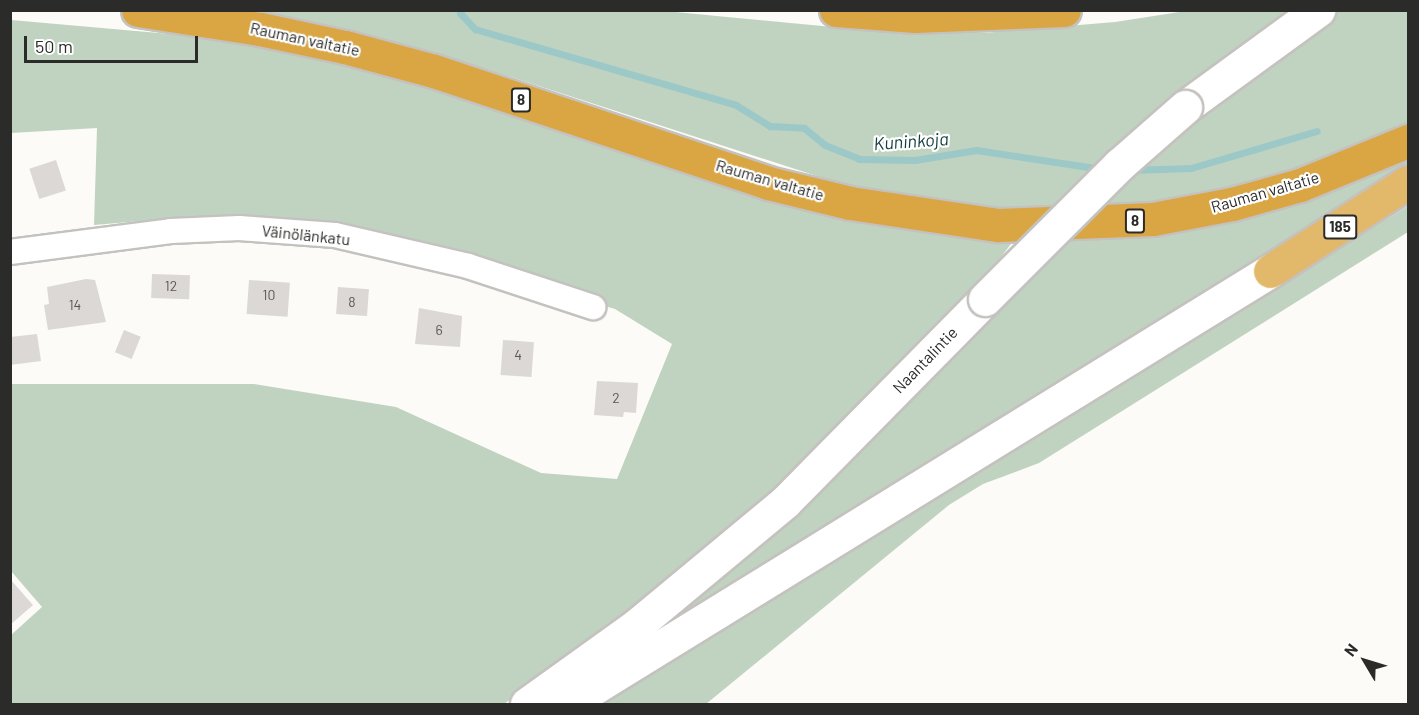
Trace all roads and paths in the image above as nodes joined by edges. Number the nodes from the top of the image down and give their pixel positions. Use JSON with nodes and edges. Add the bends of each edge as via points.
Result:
{"nodes":[{"id":1,"x":138,"y":10,"type":"edge"},
{"id":2,"x":836,"y":10,"type":"edge"},
{"id":3,"x":1064,"y":10,"type":"edge"},
{"id":4,"x":1318,"y":10,"type":"edge"},
{"id":5,"x":1408,"y":141,"type":"edge"},
{"id":6,"x":1408,"y":182,"type":"edge"},
{"id":7,"x":10,"y":252,"type":"edge"},
{"id":8,"x":1270,"y":271,"type":"joint"},
{"id":9,"x":593,"y":307,"type":"dead end"},
{"id":10,"x":526,"y":705,"type":"edge"},
{"id":11,"x":568,"y":705,"type":"edge"}],
"edges":[{"from":1,"to":5,"type":"highway","name":"Rauman valtatie","number":"8","via":[[260,28],[434,71],[768,183],[850,203],[998,225],[1092,225],[1153,219],[1232,204],[1300,185]]},
{"from":2,"to":3,"type":"highway","via":[[915,16]]},
{"from":4,"to":10,"type":"main road","name":"Naantalintie","bridge":true,"via":[[1185,107],[1119,165],[785,502],[637,625]]},
{"from":6,"to":8,"type":"highway","number":"185"},
{"from":7,"to":9,"type":"street","name":"Väinölänkatu","via":[[171,231],[238,228],[335,235],[468,266]]},
{"from":8,"to":11,"type":"main road","number":"185"}]}
